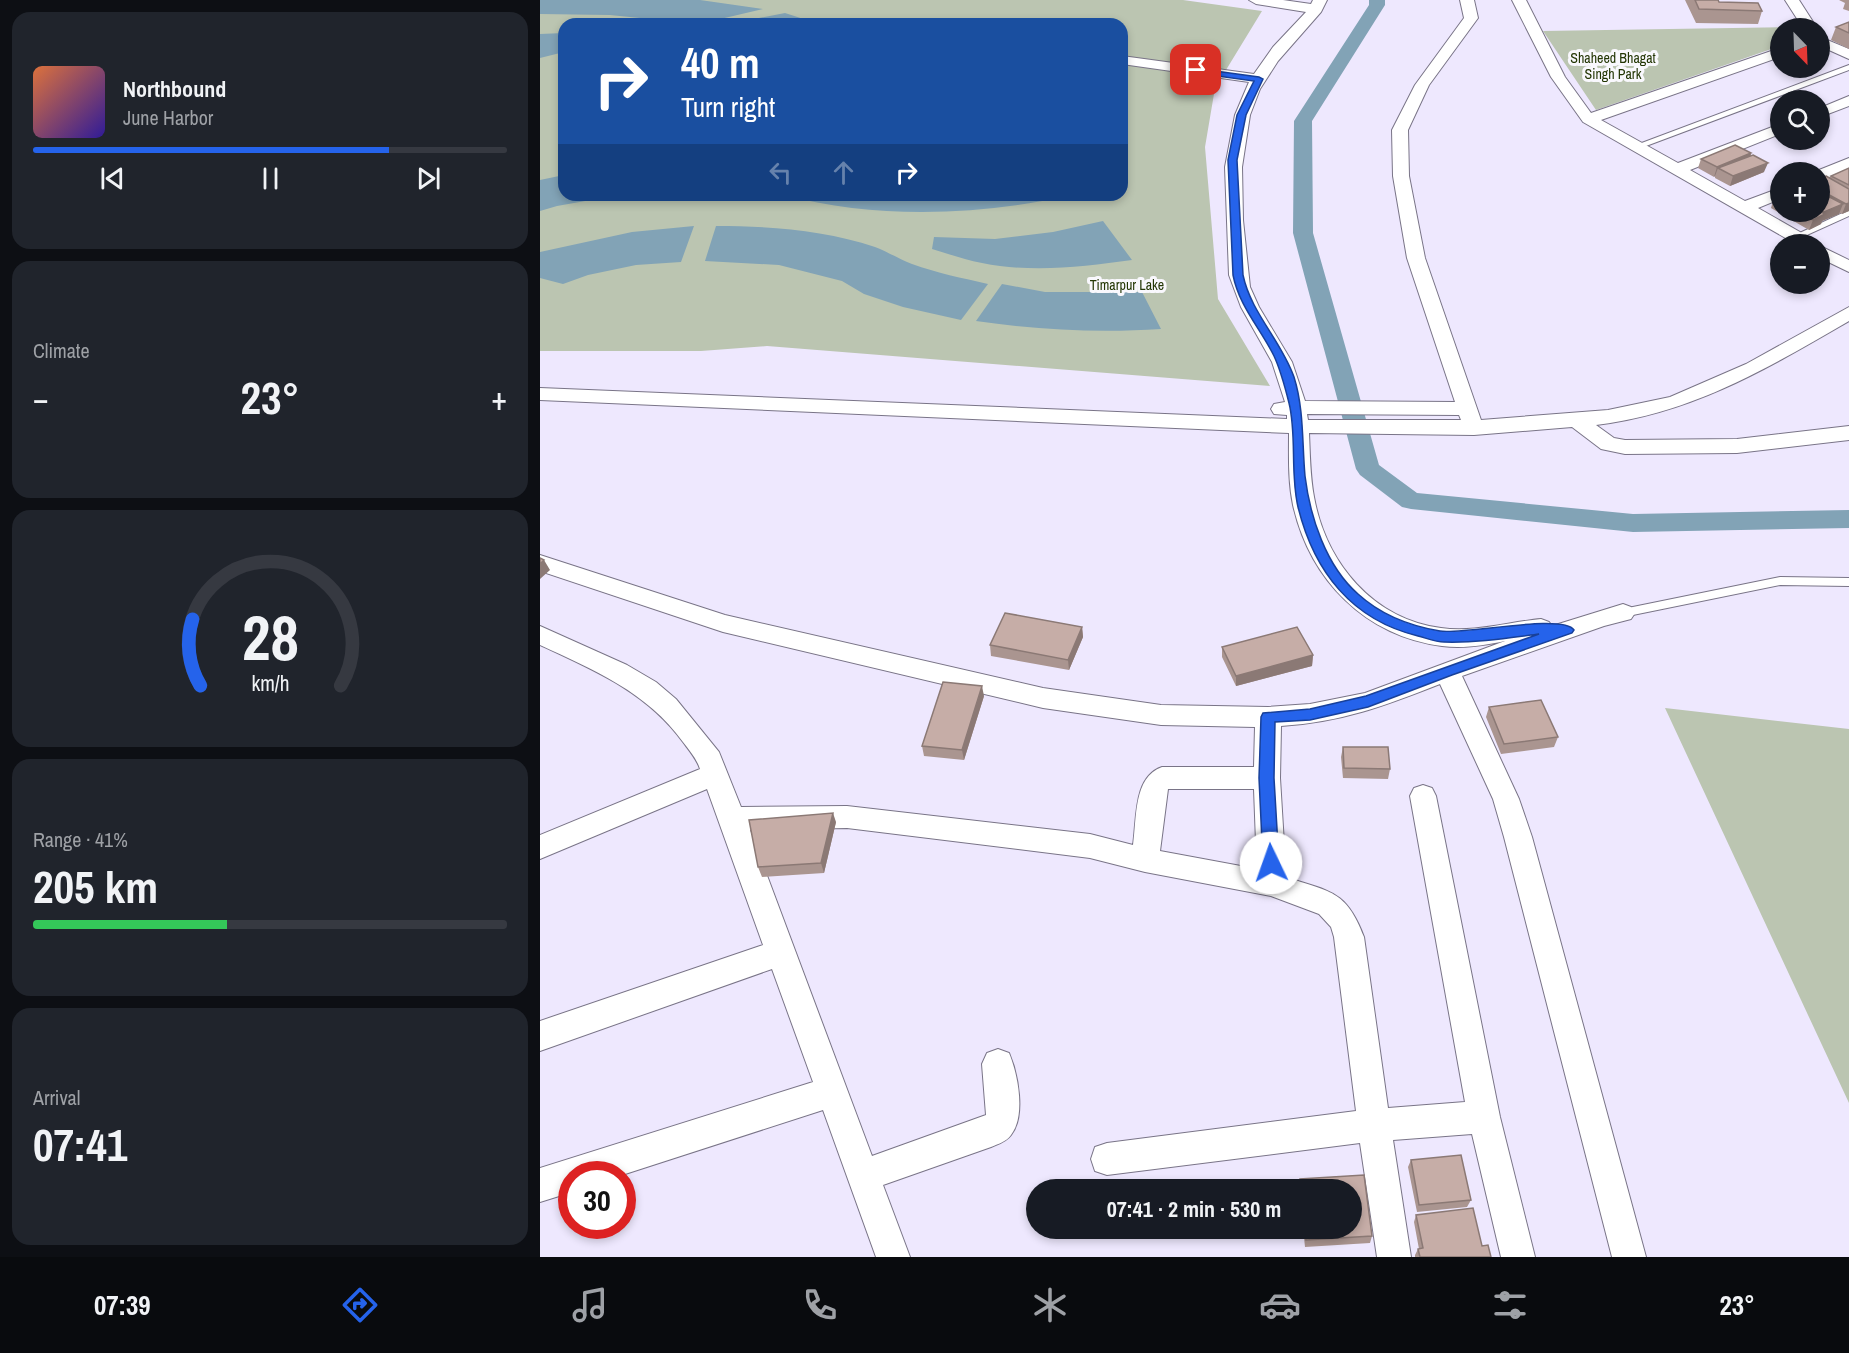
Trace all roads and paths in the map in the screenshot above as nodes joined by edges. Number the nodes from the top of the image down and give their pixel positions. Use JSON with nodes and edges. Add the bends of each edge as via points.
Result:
{"nodes":[{"id":1,"x":1256,"y":0,"type":"edge"},
{"id":2,"x":1467,"y":0,"type":"edge"},
{"id":3,"x":1519,"y":0,"type":"edge"},
{"id":4,"x":1792,"y":0,"type":"edge"},
{"id":5,"x":1318,"y":4,"type":"edge"},
{"id":6,"x":1804,"y":18,"type":"edge"},
{"id":7,"x":1830,"y":46,"type":"edge"},
{"id":8,"x":1770,"y":55,"type":"edge"},
{"id":9,"x":1849,"y":55,"type":"edge"},
{"id":10,"x":1128,"y":61,"type":"edge"},
{"id":11,"x":1849,"y":67,"type":"edge"},
{"id":12,"x":1259,"y":79,"type":"junction"},
{"id":13,"x":1849,"y":101,"type":"edge"},
{"id":14,"x":1830,"y":109,"type":"edge"},
{"id":15,"x":1588,"y":119,"type":"junction"},
{"id":16,"x":1770,"y":133,"type":"edge"},
{"id":17,"x":1635,"y":147,"type":"junction"},
{"id":18,"x":1849,"y":163,"type":"edge"},
{"id":19,"x":1676,"y":170,"type":"junction"},
{"id":20,"x":1830,"y":172,"type":"edge"},
{"id":21,"x":1770,"y":197,"type":"edge"},
{"id":22,"x":1743,"y":208,"type":"junction"},
{"id":23,"x":1849,"y":213,"type":"edge"},
{"id":24,"x":1789,"y":234,"type":"edge"},
{"id":25,"x":1814,"y":234,"type":"edge"},
{"id":26,"x":1830,"y":256,"type":"edge"},
{"id":27,"x":1848,"y":265,"type":"edge"},
{"id":28,"x":1849,"y":313,"type":"edge"},
{"id":29,"x":540,"y":394,"type":"edge"},
{"id":30,"x":1302,"y":414,"type":"junction"},
{"id":31,"x":1470,"y":419,"type":"junction"},
{"id":32,"x":1576,"y":420,"type":"junction"},
{"id":33,"x":1849,"y":433,"type":"edge"},
{"id":34,"x":540,"y":563,"type":"edge"},
{"id":35,"x":1849,"y":582,"type":"edge"},
{"id":36,"x":1623,"y":613,"type":"joint"},
{"id":37,"x":1567,"y":630,"type":"junction"},
{"id":38,"x":540,"y":635,"type":"edge"},
{"id":39,"x":1447,"y":671,"type":"junction"},
{"id":40,"x":1268,"y":717,"type":"junction"},
{"id":41,"x":716,"y":774,"type":"junction"},
{"id":42,"x":1267,"y":778,"type":"junction"},
{"id":43,"x":1423,"y":796,"type":"dead end"},
{"id":44,"x":733,"y":819,"type":"junction"},
{"id":45,"x":540,"y":847,"type":"edge"},
{"id":46,"x":1145,"y":860,"type":"junction"},
{"id":47,"x":1272,"y":885,"type":"junction"},
{"id":48,"x":781,"y":952,"type":"junction"},
{"id":49,"x":540,"y":1036,"type":"edge"},
{"id":50,"x":998,"y":1064,"type":"dead end"},
{"id":51,"x":831,"y":1092,"type":"junction"},
{"id":52,"x":1484,"y":1117,"type":"junction"},
{"id":53,"x":1374,"y":1125,"type":"junction"},
{"id":54,"x":1107,"y":1159,"type":"dead end"},
{"id":55,"x":616,"y":1161,"type":"edge"},
{"id":56,"x":863,"y":1176,"type":"junction"},
{"id":57,"x":558,"y":1179,"type":"edge"},
{"id":58,"x":540,"y":1185,"type":"edge"},
{"id":59,"x":893,"y":1257,"type":"edge"},
{"id":60,"x":1394,"y":1257,"type":"edge"},
{"id":61,"x":1518,"y":1257,"type":"edge"},
{"id":62,"x":1629,"y":1257,"type":"edge"}],
"edges":[{"from":1,"to":5,"type":"street"},
{"from":2,"to":31,"type":"street","via":[[1471,18],[1422,85],[1400,130],[1401,176],[1416,258]]},
{"from":3,"to":15,"type":"street","via":[[1538,41]]},
{"from":4,"to":6,"type":"street"},
{"from":5,"to":12,"type":"street"},
{"from":7,"to":9,"type":"street"},
{"from":8,"to":15,"type":"street"},
{"from":10,"to":12,"type":"street"},
{"from":11,"to":17,"type":"lane"},
{"from":12,"to":30,"type":"street","via":[[1242,115],[1233,160],[1238,275],[1242,294],[1279,356]]},
{"from":13,"to":14,"type":"street"},
{"from":15,"to":17,"type":"street"},
{"from":16,"to":19,"type":"street"},
{"from":17,"to":19,"type":"street"},
{"from":18,"to":20,"type":"street"},
{"from":19,"to":22,"type":"street"},
{"from":21,"to":22,"type":"street"},
{"from":22,"to":24,"type":"street"},
{"from":23,"to":25,"type":"lane"},
{"from":26,"to":27,"type":"street"},
{"from":28,"to":32,"type":"street","via":[[1742,374],[1686,398],[1640,411]]},
{"from":29,"to":30,"type":"street","via":[[1190,423],[1226,414]]},
{"from":30,"to":31,"type":"street","via":[[1433,408]]},
{"from":30,"to":31,"type":"street","via":[[1329,427],[1424,429]]},
{"from":30,"to":37,"type":"street","via":[[1299,476],[1305,507],[1331,571],[1352,597],[1379,617],[1442,637],[1548,628]]},
{"from":31,"to":32,"type":"street"},
{"from":32,"to":33,"type":"street","via":[[1608,444],[1625,447],[1737,446]]},
{"from":34,"to":40,"type":"street","via":[[723,623],[1043,698],[1161,715]]},
{"from":35,"to":36,"type":"lane","via":[[1780,581]]},
{"from":36,"to":37,"type":"street"},
{"from":37,"to":39,"type":"street"},
{"from":38,"to":41,"type":"street","via":[[615,671],[659,698],[691,731]]},
{"from":39,"to":40,"type":"street","via":[[1368,702],[1310,714]]},
{"from":39,"to":62,"type":"street","via":[[1506,799],[1518,837]]},
{"from":40,"to":42,"type":"street"},
{"from":41,"to":44,"type":"street"},
{"from":41,"to":45,"type":"street"},
{"from":42,"to":46,"type":"street","via":[[1162,778],[1155,785]]},
{"from":42,"to":47,"type":"street"},
{"from":43,"to":52,"type":"street"},
{"from":44,"to":46,"type":"street","via":[[846,817],[1090,846]]},
{"from":44,"to":48,"type":"street"},
{"from":46,"to":47,"type":"street"},
{"from":47,"to":53,"type":"street","via":[[1329,905],[1343,920],[1349,937]]},
{"from":48,"to":49,"type":"street"},
{"from":48,"to":51,"type":"street"},
{"from":50,"to":56,"type":"street","via":[[1002,1120],[998,1127]]},
{"from":51,"to":55,"type":"street"},
{"from":51,"to":56,"type":"street"},
{"from":52,"to":53,"type":"street"},
{"from":52,"to":61,"type":"street"},
{"from":53,"to":54,"type":"street"},
{"from":53,"to":60,"type":"street"},
{"from":56,"to":59,"type":"street"},
{"from":57,"to":58,"type":"street"}]}
